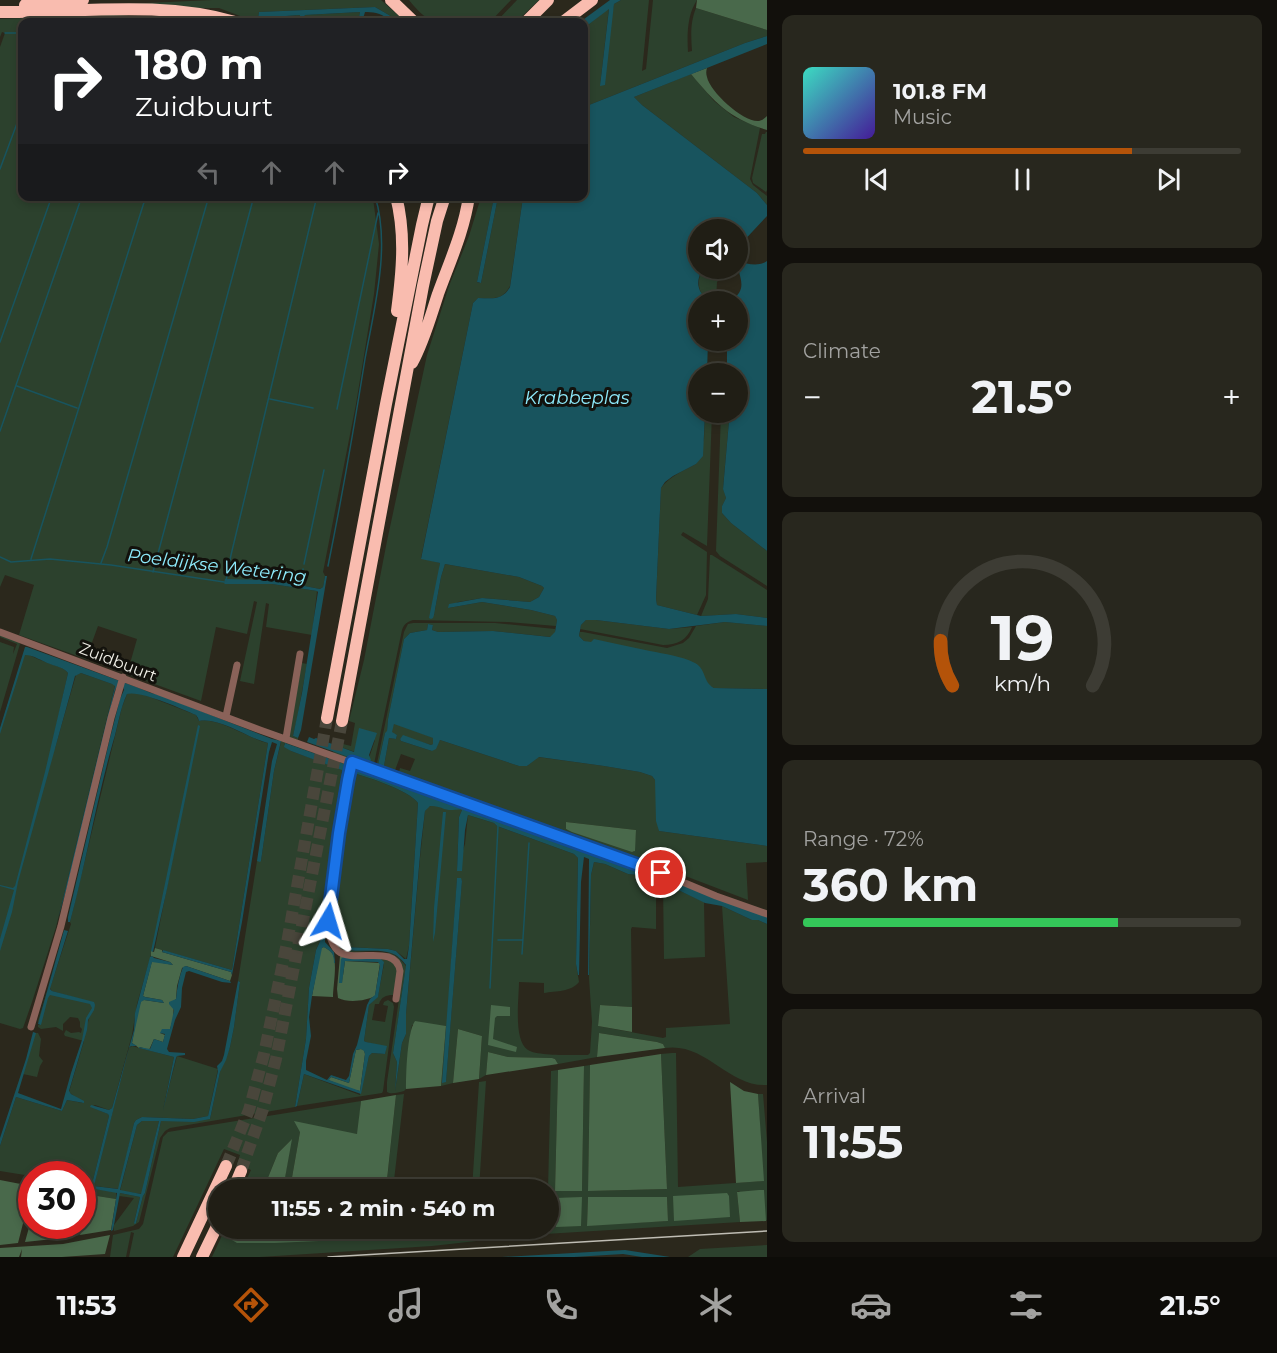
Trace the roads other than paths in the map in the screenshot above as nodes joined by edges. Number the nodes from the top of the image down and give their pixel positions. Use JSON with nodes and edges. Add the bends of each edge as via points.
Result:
{"nodes":[{"id":1,"x":83,"y":0,"type":"edge"},
{"id":2,"x":391,"y":0,"type":"edge"},
{"id":3,"x":548,"y":0,"type":"edge"},
{"id":4,"x":591,"y":0,"type":"edge"},
{"id":5,"x":0,"y":10,"type":"edge"},
{"id":6,"x":220,"y":18,"type":"edge"},
{"id":7,"x":410,"y":18,"type":"edge"},
{"id":8,"x":530,"y":18,"type":"edge"},
{"id":9,"x":568,"y":18,"type":"edge"},
{"id":10,"x":397,"y":201,"type":"edge"},
{"id":11,"x":428,"y":201,"type":"edge"},
{"id":12,"x":443,"y":201,"type":"edge"},
{"id":13,"x":468,"y":201,"type":"edge"},
{"id":14,"x":407,"y":372,"type":"junction"},
{"id":15,"x":386,"y":404,"type":"junction"},
{"id":16,"x":0,"y":632,"type":"edge"},
{"id":17,"x":300,"y":654,"type":"dead end"},
{"id":18,"x":237,"y":665,"type":"dead end"},
{"id":19,"x":123,"y":677,"type":"junction"},
{"id":20,"x":226,"y":716,"type":"junction"},
{"id":21,"x":327,"y":718,"type":"tunnel mouth"},
{"id":22,"x":342,"y":721,"type":"tunnel mouth"},
{"id":23,"x":286,"y":738,"type":"junction"},
{"id":24,"x":352,"y":762,"type":"junction"},
{"id":25,"x":767,"y":914,"type":"edge"},
{"id":26,"x":396,"y":999,"type":"dead end"},
{"id":27,"x":31,"y":1027,"type":"dead end"},
{"id":28,"x":226,"y":1166,"type":"tunnel mouth"},
{"id":29,"x":241,"y":1172,"type":"tunnel mouth"},
{"id":30,"x":238,"y":1179,"type":"edge"},
{"id":31,"x":211,"y":1239,"type":"edge"},
{"id":32,"x":183,"y":1257,"type":"edge"},
{"id":33,"x":202,"y":1257,"type":"edge"}],
"edges":[{"from":1,"to":5,"type":"highway"},
{"from":2,"to":7,"type":"highway"},
{"from":3,"to":8,"type":"highway"},
{"from":4,"to":9,"type":"highway"},
{"from":5,"to":6,"type":"highway","via":[[167,10]]},
{"from":10,"to":15,"type":"highway","via":[[403,255]]},
{"from":11,"to":15,"type":"highway"},
{"from":12,"to":14,"type":"highway"},
{"from":13,"to":14,"type":"highway","via":[[422,345]]},
{"from":14,"to":22,"type":"highway"},
{"from":15,"to":21,"type":"highway"},
{"from":16,"to":19,"type":"street","name":"Zuidbuurt"},
{"from":17,"to":23,"type":"street"},
{"from":18,"to":20,"type":"street"},
{"from":19,"to":20,"type":"street","name":"Zuidbuurt"},
{"from":19,"to":27,"type":"street","via":[[61,926]]},
{"from":20,"to":23,"type":"street","name":"Zuidbuurt"},
{"from":23,"to":24,"type":"street","name":"Zuidbuurt"},
{"from":24,"to":25,"type":"street","name":"Zuidbuurt"},
{"from":24,"to":26,"type":"street","via":[[328,930],[339,952],[389,956],[396,961],[400,971]]},
{"from":28,"to":32,"type":"highway"},
{"from":29,"to":30,"type":"highway"},
{"from":31,"to":33,"type":"highway"}]}
